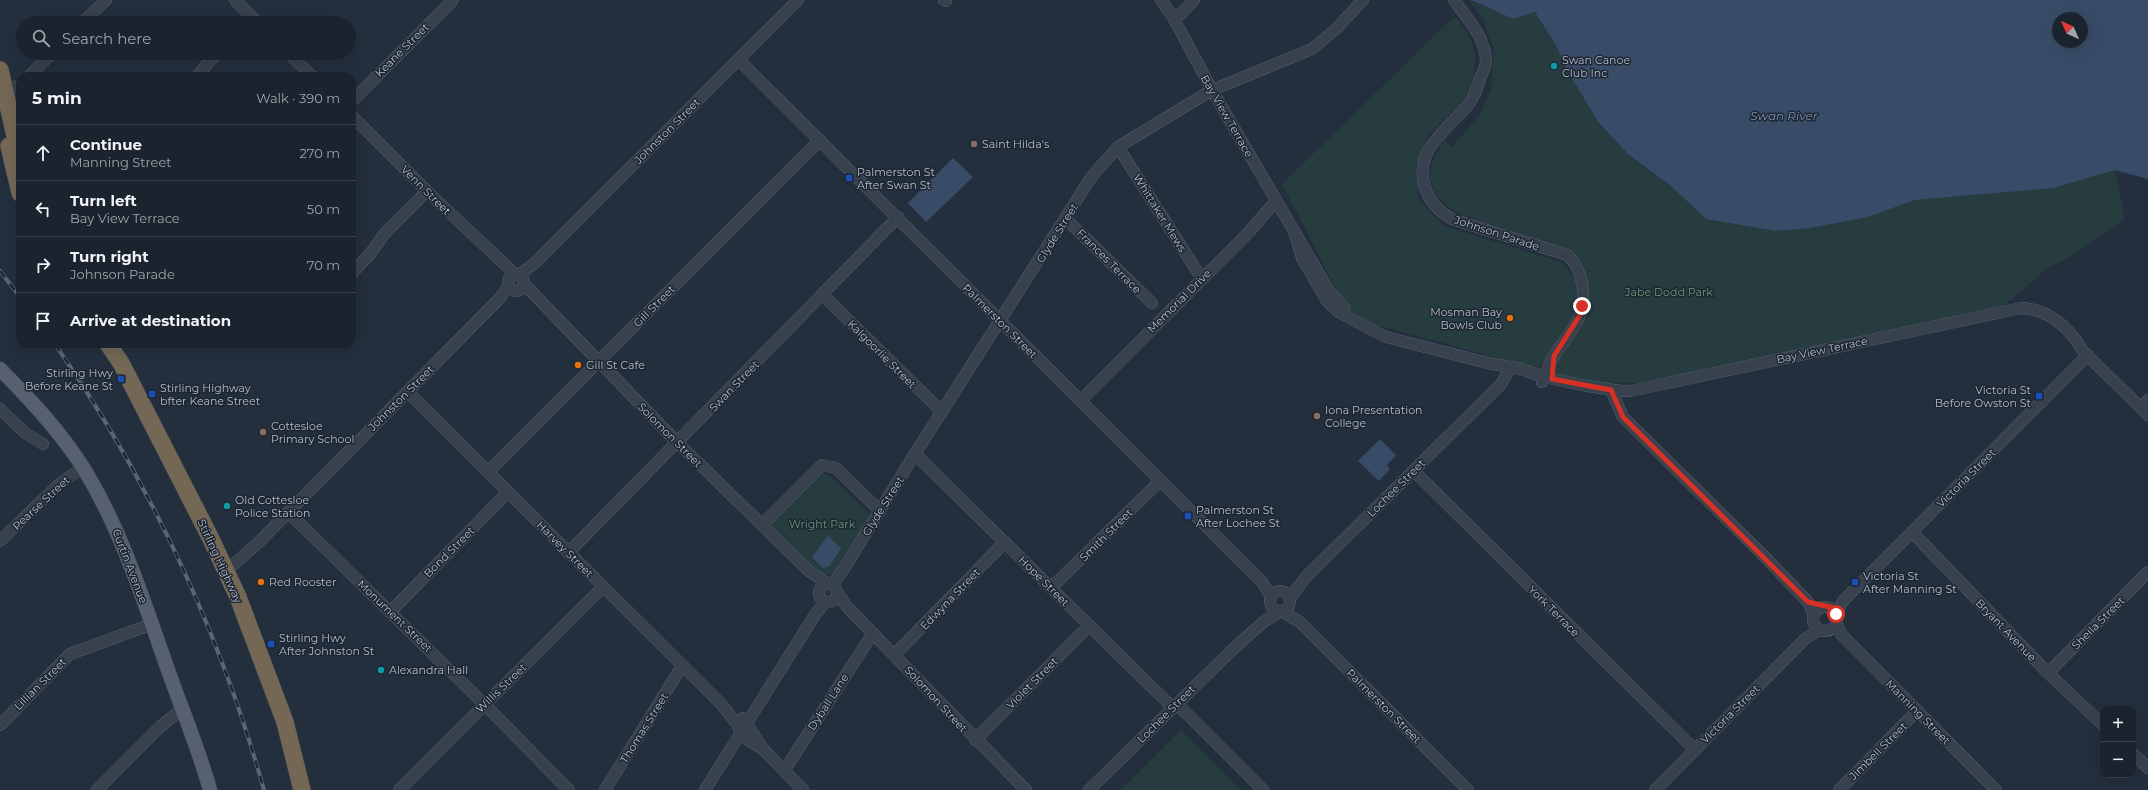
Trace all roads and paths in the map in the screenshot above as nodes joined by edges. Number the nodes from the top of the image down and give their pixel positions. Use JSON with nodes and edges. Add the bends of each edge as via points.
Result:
{"nodes":[{"id":1,"x":106,"y":0,"type":"edge"},
{"id":2,"x":235,"y":0,"type":"edge"},
{"id":3,"x":453,"y":0,"type":"edge"},
{"id":4,"x":798,"y":0,"type":"edge"},
{"id":5,"x":1161,"y":0,"type":"edge"},
{"id":6,"x":1194,"y":0,"type":"edge"},
{"id":7,"x":1363,"y":0,"type":"edge"},
{"id":8,"x":1454,"y":0,"type":"edge"},
{"id":9,"x":89,"y":16,"type":"edge"},
{"id":10,"x":248,"y":16,"type":"edge"},
{"id":11,"x":1173,"y":17,"type":"junction"},
{"id":12,"x":45,"y":60,"type":"edge"},
{"id":13,"x":211,"y":60,"type":"edge"},
{"id":14,"x":295,"y":60,"type":"edge"},
{"id":15,"x":739,"y":60,"type":"junction"},
{"id":16,"x":0,"y":70,"type":"edge"},
{"id":17,"x":33,"y":72,"type":"edge"},
{"id":18,"x":200,"y":72,"type":"edge"},
{"id":19,"x":308,"y":72,"type":"edge"},
{"id":20,"x":8,"y":90,"type":"edge"},
{"id":21,"x":1212,"y":90,"type":"junction"},
{"id":22,"x":356,"y":97,"type":"edge"},
{"id":23,"x":0,"y":108,"type":"edge"},
{"id":24,"x":356,"y":120,"type":"edge"},
{"id":25,"x":16,"y":135,"type":"edge"},
{"id":26,"x":820,"y":140,"type":"junction"},
{"id":27,"x":1118,"y":147,"type":"junction"},
{"id":28,"x":16,"y":176,"type":"edge"},
{"id":29,"x":427,"y":191,"type":"junction"},
{"id":30,"x":1276,"y":200,"type":"junction"},
{"id":31,"x":898,"y":217,"type":"junction"},
{"id":32,"x":1066,"y":219,"type":"junction"},
{"id":33,"x":356,"y":269,"type":"edge"},
{"id":34,"x":1202,"y":279,"type":"junction"},
{"id":35,"x":517,"y":283,"type":"junction"},
{"id":36,"x":823,"y":295,"type":"junction"},
{"id":37,"x":1152,"y":303,"type":"dead end"},
{"id":38,"x":1000,"y":321,"type":"junction"},
{"id":39,"x":111,"y":348,"type":"edge"},
{"id":40,"x":122,"y":348,"type":"edge"},
{"id":41,"x":2084,"y":352,"type":"junction"},
{"id":42,"x":598,"y":362,"type":"junction"},
{"id":43,"x":1505,"y":368,"type":"junction"},
{"id":44,"x":0,"y":369,"type":"edge"},
{"id":45,"x":1547,"y":380,"type":"junction"},
{"id":46,"x":408,"y":392,"type":"junction"},
{"id":47,"x":1616,"y":394,"type":"junction"},
{"id":48,"x":1080,"y":400,"type":"junction"},
{"id":49,"x":0,"y":409,"type":"edge"},
{"id":50,"x":2146,"y":410,"type":"edge"},
{"id":51,"x":942,"y":412,"type":"junction"},
{"id":52,"x":677,"y":443,"type":"junction"},
{"id":53,"x":43,"y":444,"type":"dead end"},
{"id":54,"x":915,"y":454,"type":"junction"},
{"id":55,"x":83,"y":467,"type":"junction"},
{"id":56,"x":1414,"y":471,"type":"junction"},
{"id":57,"x":488,"y":472,"type":"junction"},
{"id":58,"x":1160,"y":481,"type":"junction"},
{"id":59,"x":508,"y":492,"type":"junction"},
{"id":60,"x":880,"y":511,"type":"junction"},
{"id":61,"x":288,"y":512,"type":"junction"},
{"id":62,"x":768,"y":519,"type":"dead end"},
{"id":63,"x":1912,"y":532,"type":"junction"},
{"id":64,"x":0,"y":541,"type":"edge"},
{"id":65,"x":1004,"y":542,"type":"junction"},
{"id":66,"x":568,"y":553,"type":"junction"},
{"id":67,"x":233,"y":565,"type":"junction"},
{"id":68,"x":2148,"y":572,"type":"edge"},
{"id":69,"x":603,"y":588,"type":"junction"},
{"id":70,"x":1051,"y":588,"type":"junction"},
{"id":71,"x":829,"y":593,"type":"junction"},
{"id":72,"x":1281,"y":602,"type":"junction"},
{"id":73,"x":390,"y":612,"type":"junction"},
{"id":74,"x":1825,"y":618,"type":"junction"},
{"id":75,"x":152,"y":624,"type":"junction"},
{"id":76,"x":1089,"y":626,"type":"junction"},
{"id":77,"x":873,"y":634,"type":"junction"},
{"id":78,"x":895,"y":654,"type":"junction"},
{"id":79,"x":682,"y":666,"type":"junction"},
{"id":80,"x":2048,"y":673,"type":"junction"},
{"id":81,"x":484,"y":704,"type":"junction"},
{"id":82,"x":1175,"y":706,"type":"junction"},
{"id":83,"x":182,"y":709,"type":"junction"},
{"id":84,"x":1917,"y":711,"type":"junction"},
{"id":85,"x":2100,"y":722,"type":"edge"},
{"id":86,"x":0,"y":725,"type":"edge"},
{"id":87,"x":744,"y":728,"type":"junction"},
{"id":88,"x":975,"y":740,"type":"junction"},
{"id":89,"x":1694,"y":750,"type":"junction"},
{"id":90,"x":2136,"y":757,"type":"edge"},
{"id":91,"x":2148,"y":768,"type":"edge"},
{"id":92,"x":784,"y":771,"type":"junction"},
{"id":93,"x":97,"y":790,"type":"edge"},
{"id":94,"x":210,"y":790,"type":"edge"},
{"id":95,"x":302,"y":790,"type":"edge"},
{"id":96,"x":311,"y":790,"type":"edge"},
{"id":97,"x":399,"y":790,"type":"edge"},
{"id":98,"x":567,"y":790,"type":"edge"},
{"id":99,"x":606,"y":790,"type":"edge"},
{"id":100,"x":705,"y":790,"type":"edge"},
{"id":101,"x":803,"y":790,"type":"edge"},
{"id":102,"x":1026,"y":790,"type":"edge"},
{"id":103,"x":1089,"y":790,"type":"edge"},
{"id":104,"x":1263,"y":790,"type":"edge"},
{"id":105,"x":1468,"y":790,"type":"edge"},
{"id":106,"x":1655,"y":790,"type":"edge"},
{"id":107,"x":1839,"y":790,"type":"edge"},
{"id":108,"x":1996,"y":790,"type":"edge"}],
"edges":[{"from":1,"to":9,"type":"street"},
{"from":2,"to":10,"type":"street"},
{"from":3,"to":22,"type":"street","name":"Keane Street"},
{"from":4,"to":15,"type":"street","name":"Johnston Street"},
{"from":5,"to":11,"type":"street","name":"Bay View Terrace"},
{"from":6,"to":11,"type":"street","via":[[1181,14]]},
{"from":7,"to":21,"type":"street","name":"Glyde Street","via":[[1336,29],[1312,49]]},
{"from":8,"to":45,"type":"street","name":"Johnson Parade","via":[[1473,24],[1486,62],[1469,104],[1426,152],[1422,167],[1423,181],[1432,203],[1444,215],[1567,255],[1574,260],[1581,279],[1580,315],[1554,356]]},
{"from":11,"to":21,"type":"street","name":"Bay View Terrace"},
{"from":12,"to":17,"type":"street"},
{"from":13,"to":18,"type":"street"},
{"from":14,"to":19,"type":"street"},
{"from":15,"to":26,"type":"street","name":"Palmerston Street"},
{"from":15,"to":35,"type":"street","name":"Johnston Street"},
{"from":16,"to":20,"type":"highway"},
{"from":20,"to":25,"type":"highway"},
{"from":21,"to":27,"type":"street","name":"Glyde Street"},
{"from":21,"to":30,"type":"street","name":"Bay View Terrace"},
{"from":23,"to":28,"type":"highway"},
{"from":24,"to":29,"type":"street","name":"Venn Street"},
{"from":26,"to":31,"type":"street","name":"Palmerston Street"},
{"from":26,"to":42,"type":"street","name":"Gill Street"},
{"from":27,"to":32,"type":"street","name":"Glyde Street","via":[[1092,176]]},
{"from":27,"to":34,"type":"street","name":"Whittaker Mews"},
{"from":29,"to":33,"type":"street","via":[[385,233]]},
{"from":29,"to":35,"type":"street","name":"Venn Street","via":[[501,262]]},
{"from":30,"to":34,"type":"street","name":"Memorial Drive","via":[[1249,232]]},
{"from":30,"to":43,"type":"street","name":"Bay View Terrace","via":[[1329,291],[1349,313],[1368,327],[1386,337]]},
{"from":31,"to":36,"type":"street","name":"Swan Street"},
{"from":31,"to":38,"type":"street","name":"Palmerston Street"},
{"from":32,"to":37,"type":"street","name":"Frances Terrace"},
{"from":32,"to":38,"type":"street","name":"Glyde Street"},
{"from":34,"to":48,"type":"street","name":"Memorial Drive"},
{"from":35,"to":42,"type":"street","name":"Solomon Street","via":[[534,296]]},
{"from":35,"to":46,"type":"street","name":"Johnston Street"},
{"from":36,"to":51,"type":"street","name":"Kalgoorlie Street"},
{"from":36,"to":52,"type":"street","name":"Swan Street"},
{"from":38,"to":48,"type":"street","name":"Palmerston Street"},
{"from":38,"to":51,"type":"street","name":"Glyde Street"},
{"from":39,"to":95,"type":"highway","name":"Stirling Highway","via":[[121,363],[211,538],[238,597],[286,722]]},
{"from":40,"to":67,"type":"highway","name":"Stirling Highway"},
{"from":41,"to":47,"type":"street","name":"Bay View Terrace","via":[[2063,325],[2039,315],[2014,310]]},
{"from":41,"to":50,"type":"street","name":"Bay View Terrace"},
{"from":41,"to":63,"type":"street","name":"Victoria Street"},
{"from":42,"to":52,"type":"street","name":"Solomon Street"},
{"from":42,"to":57,"type":"street","name":"Gill Street"},
{"from":43,"to":45,"type":"street","name":"Bay View Terrace"},
{"from":43,"to":56,"type":"street","name":"Lochee Street","via":[[1487,396]]},
{"from":44,"to":55,"type":"main road","name":"Curtin Avenue","via":[[26,396]]},
{"from":45,"to":47,"type":"street","name":"Bay View Terrace"},
{"from":46,"to":57,"type":"street","name":"Harvey Street"},
{"from":46,"to":61,"type":"street","name":"Johnston Street"},
{"from":47,"to":74,"type":"street","name":"Manning Street","via":[[1623,417]]},
{"from":48,"to":58,"type":"street","name":"Palmerston Street"},
{"from":49,"to":53,"type":"street","via":[[25,433]]},
{"from":51,"to":54,"type":"street","name":"Glyde Street"},
{"from":52,"to":66,"type":"street","name":"Swan Street"},
{"from":52,"to":71,"type":"street","name":"Solomon Street"},
{"from":54,"to":60,"type":"street","name":"Glyde Street"},
{"from":54,"to":65,"type":"street","name":"Hope Street"},
{"from":55,"to":64,"type":"street","name":"Pearse Street","via":[[58,485]]},
{"from":55,"to":75,"type":"main road","name":"Curtin Avenue","via":[[116,529]]},
{"from":56,"to":72,"type":"street","name":"Lochee Street"},
{"from":56,"to":89,"type":"street","name":"York Terrace"},
{"from":57,"to":59,"type":"street","name":"Harvey Street"},
{"from":58,"to":70,"type":"street","name":"Smith Street"},
{"from":58,"to":72,"type":"street","name":"Palmerston Street"},
{"from":59,"to":66,"type":"street","name":"Harvey Street"},
{"from":59,"to":73,"type":"street","name":"Bond Street"},
{"from":60,"to":62,"type":"street","via":[[836,468],[822,465]]},
{"from":60,"to":71,"type":"street","name":"Glyde Street"},
{"from":61,"to":67,"type":"street","name":"Johnston Street"},
{"from":61,"to":73,"type":"street","name":"Monument Street"},
{"from":63,"to":74,"type":"street","name":"Victoria Street"},
{"from":63,"to":80,"type":"street","name":"Bryant Avenue"},
{"from":65,"to":70,"type":"street","name":"Hope Street"},
{"from":65,"to":78,"type":"street","name":"Edwyna Street"},
{"from":66,"to":69,"type":"street","name":"Harvey Street"},
{"from":67,"to":96,"type":"highway","name":"Stirling Highway","via":[[288,698]]},
{"from":68,"to":80,"type":"street","name":"Sheila Street"},
{"from":69,"to":79,"type":"street","name":"Harvey Street"},
{"from":69,"to":81,"type":"street","name":"Willis Street"},
{"from":70,"to":76,"type":"street","name":"Hope Street"},
{"from":71,"to":77,"type":"street","name":"Solomon Street","via":[[847,607]]},
{"from":71,"to":87,"type":"street","name":"Glyde Street"},
{"from":72,"to":82,"type":"street","name":"Lochee Street"},
{"from":72,"to":105,"type":"street","name":"Palmerston Street"},
{"from":73,"to":81,"type":"street","name":"Monument Street"},
{"from":74,"to":84,"type":"street","name":"Manning Street"},
{"from":74,"to":89,"type":"street","name":"Victoria Street"},
{"from":75,"to":83,"type":"main road","name":"Curtin Avenue"},
{"from":75,"to":86,"type":"street","name":"Lillian Street","via":[[70,654]]},
{"from":76,"to":82,"type":"street","name":"Hope Street"},
{"from":76,"to":88,"type":"street","name":"Violet Street"},
{"from":77,"to":78,"type":"street","name":"Solomon Street"},
{"from":77,"to":92,"type":"street","name":"Dyball Lane"},
{"from":78,"to":88,"type":"street","name":"Solomon Street"},
{"from":79,"to":87,"type":"street","name":"Harvey Street"},
{"from":79,"to":99,"type":"street","name":"Thomas Street"},
{"from":80,"to":85,"type":"street","name":"Bryant Avenue"},
{"from":81,"to":97,"type":"street","name":"Willis Street"},
{"from":81,"to":98,"type":"street","name":"Monument Street"},
{"from":82,"to":103,"type":"street","name":"Lochee Street"},
{"from":82,"to":104,"type":"street","name":"Hope Street"},
{"from":83,"to":93,"type":"street","via":[[161,726]]},
{"from":83,"to":94,"type":"main road","name":"Curtin Avenue"},
{"from":84,"to":107,"type":"street","name":"Jimbell Street"},
{"from":84,"to":108,"type":"street","name":"Manning Street"},
{"from":87,"to":92,"type":"street","name":"Harvey Street","via":[[751,743],[764,749]]},
{"from":87,"to":100,"type":"street","name":"Glyde Street"},
{"from":88,"to":102,"type":"street","name":"Solomon Street"},
{"from":89,"to":106,"type":"street","name":"Victoria Street"},
{"from":90,"to":91,"type":"street"},
{"from":92,"to":101,"type":"street","name":"Harvey Street"}]}
